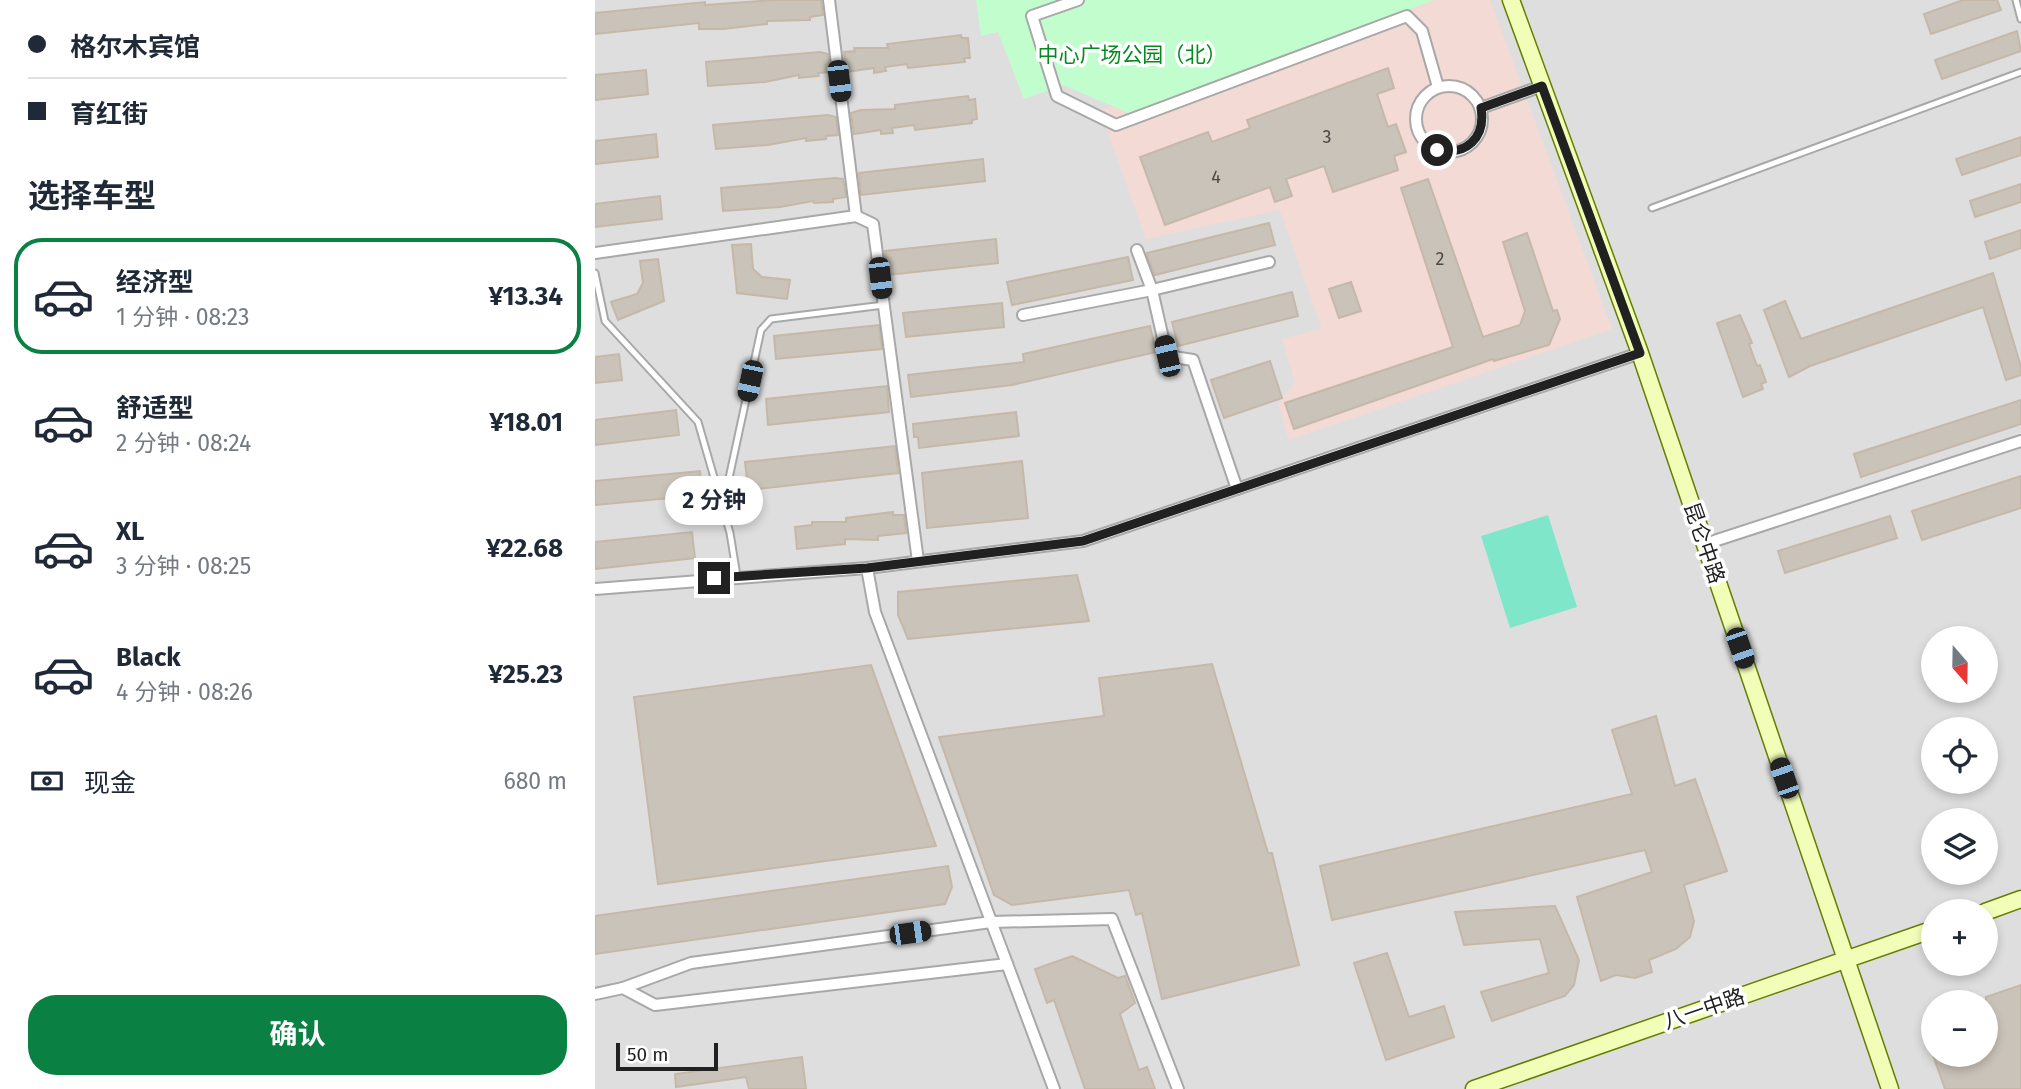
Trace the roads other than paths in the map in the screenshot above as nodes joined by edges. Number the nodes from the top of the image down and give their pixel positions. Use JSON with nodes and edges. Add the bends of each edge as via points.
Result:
{"nodes":[{"id":1,"x":829,"y":0,"type":"edge"},
{"id":2,"x":1078,"y":0,"type":"edge"},
{"id":3,"x":1511,"y":0,"type":"edge"},
{"id":4,"x":2016,"y":0,"type":"edge"},
{"id":5,"x":2021,"y":19,"type":"edge"},
{"id":6,"x":2021,"y":72,"type":"edge"},
{"id":7,"x":1542,"y":86,"type":"junction"},
{"id":8,"x":1438,"y":87,"type":"junction"},
{"id":9,"x":1481,"y":108,"type":"junction"},
{"id":10,"x":1652,"y":208,"type":"dead end"},
{"id":11,"x":856,"y":216,"type":"junction"},
{"id":12,"x":1136,"y":250,"type":"dead end"},
{"id":13,"x":595,"y":253,"type":"edge"},
{"id":14,"x":1269,"y":262,"type":"dead end"},
{"id":15,"x":595,"y":273,"type":"edge"},
{"id":16,"x":1152,"y":290,"type":"junction"},
{"id":17,"x":884,"y":305,"type":"junction"},
{"id":18,"x":1023,"y":315,"type":"dead end"},
{"id":19,"x":1640,"y":353,"type":"junction"},
{"id":20,"x":2021,"y":441,"type":"edge"},
{"id":21,"x":1237,"y":489,"type":"junction"},
{"id":22,"x":723,"y":507,"type":"junction"},
{"id":23,"x":1705,"y":544,"type":"junction"},
{"id":24,"x":918,"y":561,"type":"junction"},
{"id":25,"x":867,"y":568,"type":"junction"},
{"id":26,"x":737,"y":576,"type":"junction"},
{"id":27,"x":595,"y":589,"type":"edge"},
{"id":28,"x":2021,"y":900,"type":"edge"},
{"id":29,"x":1998,"y":908,"type":"edge"},
{"id":30,"x":991,"y":922,"type":"junction"},
{"id":31,"x":1921,"y":934,"type":"edge"},
{"id":32,"x":1845,"y":960,"type":"junction"},
{"id":33,"x":1007,"y":964,"type":"junction"},
{"id":34,"x":624,"y":988,"type":"junction"},
{"id":35,"x":595,"y":993,"type":"edge"},
{"id":36,"x":1054,"y":1089,"type":"edge"},
{"id":37,"x":1178,"y":1089,"type":"edge"},
{"id":38,"x":1474,"y":1089,"type":"edge"},
{"id":39,"x":1889,"y":1089,"type":"edge"}],
"edges":[{"from":1,"to":11,"type":"street"},
{"from":2,"to":8,"type":"street","via":[[1032,16],[1057,96],[1116,125],[1407,16],[1422,31]]},
{"from":3,"to":7,"type":"main road","name":"昆仑中路"},
{"from":4,"to":5,"type":"lane"},
{"from":6,"to":10,"type":"lane"},
{"from":7,"to":9,"type":"street"},
{"from":7,"to":19,"type":"main road","name":"昆仑中路"},
{"from":8,"to":9,"type":"street","via":[[1468,91]]},
{"from":8,"to":9,"type":"street","via":[[1420,102],[1416,125],[1427,144],[1437,150],[1448,153],[1469,146],[1481,128]]},
{"from":11,"to":13,"type":"street"},
{"from":11,"to":17,"type":"street","via":[[873,224]]},
{"from":12,"to":16,"type":"street"},
{"from":14,"to":16,"type":"street"},
{"from":15,"to":22,"type":"lane","via":[[605,321],[698,422]]},
{"from":16,"to":18,"type":"street"},
{"from":16,"to":21,"type":"street","via":[[1167,356],[1193,360]]},
{"from":17,"to":22,"type":"lane","via":[[771,318],[761,330]]},
{"from":17,"to":24,"type":"street"},
{"from":19,"to":21,"type":"street"},
{"from":19,"to":23,"type":"main road","name":"昆仑中路"},
{"from":20,"to":23,"type":"street"},
{"from":21,"to":24,"type":"street","via":[[1083,541]]},
{"from":22,"to":26,"type":"lane"},
{"from":23,"to":32,"type":"main road","name":"昆仑中路"},
{"from":24,"to":25,"type":"street"},
{"from":25,"to":26,"type":"street"},
{"from":25,"to":30,"type":"street","via":[[876,612]]},
{"from":26,"to":27,"type":"street"},
{"from":28,"to":29,"type":"main road"},
{"from":30,"to":33,"type":"street"},
{"from":30,"to":34,"type":"street","via":[[691,963]]},
{"from":30,"to":37,"type":"street","via":[[1112,919]]},
{"from":31,"to":32,"type":"main road","name":"八一中路"},
{"from":32,"to":38,"type":"main road","name":"八一中路"},
{"from":32,"to":39,"type":"main road","name":"昆仑中路"},
{"from":33,"to":34,"type":"street","via":[[655,1005]]},
{"from":33,"to":36,"type":"street"},
{"from":34,"to":35,"type":"street"}]}
